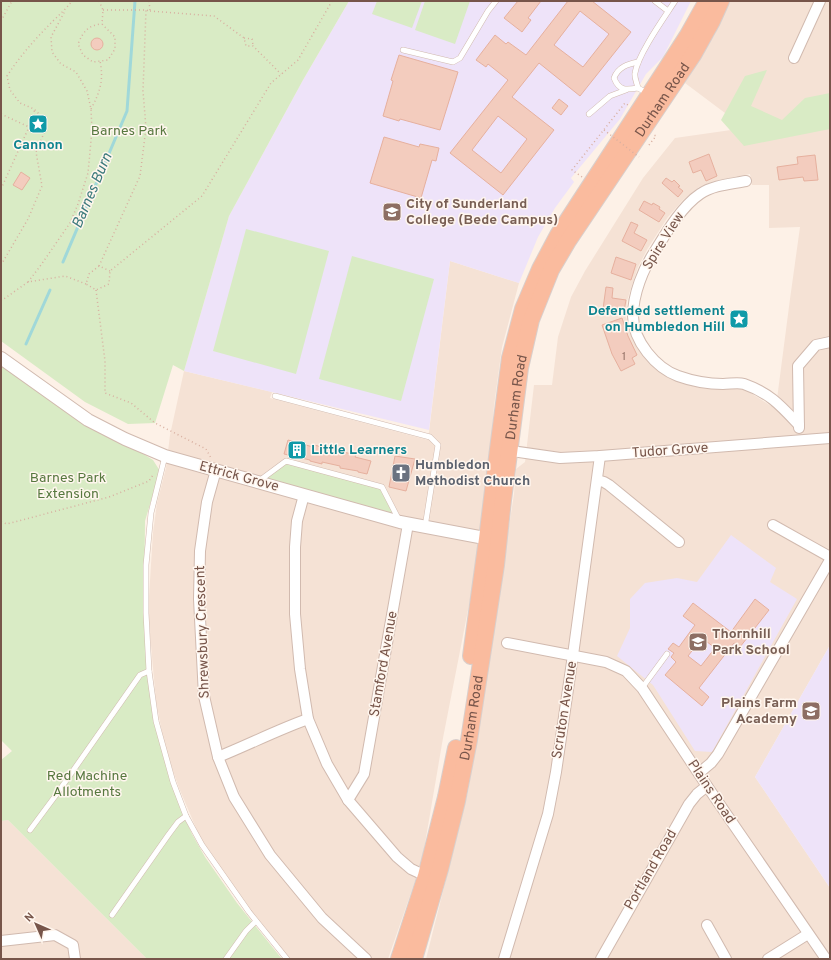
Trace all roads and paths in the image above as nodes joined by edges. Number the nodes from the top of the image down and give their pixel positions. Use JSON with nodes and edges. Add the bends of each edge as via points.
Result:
{"nodes":[{"id":1,"x":12,"y":1,"type":"edge"},
{"id":2,"x":72,"y":1,"type":"edge"},
{"id":3,"x":99,"y":1,"type":"edge"},
{"id":4,"x":149,"y":1,"type":"edge"},
{"id":5,"x":332,"y":1,"type":"edge"},
{"id":6,"x":496,"y":1,"type":"edge"},
{"id":7,"x":655,"y":1,"type":"edge"},
{"id":8,"x":675,"y":1,"type":"edge"},
{"id":9,"x":707,"y":1,"type":"edge"},
{"id":10,"x":721,"y":1,"type":"edge"},
{"id":11,"x":820,"y":1,"type":"edge"},
{"id":12,"x":66,"y":9,"type":"junction"},
{"id":13,"x":103,"y":10,"type":"junction"},
{"id":14,"x":146,"y":10,"type":"junction"},
{"id":15,"x":150,"y":11,"type":"junction"},
{"id":16,"x":668,"y":11,"type":"junction"},
{"id":17,"x":1,"y":21,"type":"edge"},
{"id":18,"x":102,"y":24,"type":"junction"},
{"id":19,"x":244,"y":38,"type":"junction"},
{"id":20,"x":253,"y":46,"type":"junction"},
{"id":21,"x":403,"y":50,"type":"dead end"},
{"id":22,"x":794,"y":58,"type":"dead end"},
{"id":23,"x":100,"y":61,"type":"junction"},
{"id":24,"x":638,"y":62,"type":"junction"},
{"id":25,"x":281,"y":74,"type":"junction"},
{"id":26,"x":626,"y":90,"type":"junction"},
{"id":27,"x":647,"y":93,"type":"junction"},
{"id":28,"x":34,"y":108,"type":"junction"},
{"id":29,"x":91,"y":109,"type":"junction"},
{"id":30,"x":618,"y":111,"type":"dead end"},
{"id":31,"x":1,"y":114,"type":"edge"},
{"id":32,"x":589,"y":114,"type":"dead end"},
{"id":33,"x":29,"y":127,"type":"junction"},
{"id":34,"x":604,"y":130,"type":"junction"},
{"id":35,"x":639,"y":157,"type":"dead end"},
{"id":36,"x":1,"y":181,"type":"edge"},
{"id":37,"x":746,"y":181,"type":"dead end"},
{"id":38,"x":4,"y":182,"type":"junction"},
{"id":39,"x":591,"y":184,"type":"junction"},
{"id":40,"x":1,"y":189,"type":"edge"},
{"id":41,"x":1,"y":265,"type":"edge"},
{"id":42,"x":99,"y":266,"type":"junction"},
{"id":43,"x":110,"y":271,"type":"junction"},
{"id":44,"x":28,"y":282,"type":"junction"},
{"id":45,"x":86,"y":284,"type":"junction"},
{"id":46,"x":96,"y":290,"type":"junction"},
{"id":47,"x":1,"y":301,"type":"edge"},
{"id":48,"x":830,"y":342,"type":"edge"},
{"id":49,"x":1,"y":358,"type":"edge"},
{"id":50,"x":275,"y":396,"type":"dead end"},
{"id":51,"x":799,"y":425,"type":"junction"},
{"id":52,"x":830,"y":438,"type":"edge"},
{"id":53,"x":799,"y":441,"type":"junction"},
{"id":54,"x":504,"y":450,"type":"junction"},
{"id":55,"x":165,"y":456,"type":"junction"},
{"id":56,"x":600,"y":456,"type":"junction"},
{"id":57,"x":211,"y":469,"type":"junction"},
{"id":58,"x":153,"y":475,"type":"dead end"},
{"id":59,"x":597,"y":480,"type":"junction"},
{"id":60,"x":258,"y":482,"type":"junction"},
{"id":61,"x":304,"y":495,"type":"junction"},
{"id":62,"x":1,"y":522,"type":"edge"},
{"id":63,"x":404,"y":523,"type":"junction"},
{"id":64,"x":773,"y":525,"type":"dead end"},
{"id":65,"x":425,"y":528,"type":"junction"},
{"id":66,"x":494,"y":540,"type":"junction"},
{"id":67,"x":680,"y":542,"type":"dead end"},
{"id":68,"x":830,"y":557,"type":"edge"},
{"id":69,"x":830,"y":560,"type":"edge"},
{"id":70,"x":507,"y":643,"type":"dead end"},
{"id":71,"x":667,"y":654,"type":"dead end"},
{"id":72,"x":573,"y":655,"type":"junction"},
{"id":73,"x":149,"y":671,"type":"junction"},
{"id":74,"x":642,"y":688,"type":"junction"},
{"id":75,"x":308,"y":719,"type":"junction"},
{"id":76,"x":218,"y":757,"type":"junction"},
{"id":77,"x":699,"y":773,"type":"junction"},
{"id":78,"x":707,"y":786,"type":"junction"},
{"id":79,"x":348,"y":800,"type":"junction"},
{"id":80,"x":186,"y":816,"type":"junction"},
{"id":81,"x":30,"y":830,"type":"dead end"},
{"id":82,"x":426,"y":876,"type":"junction"},
{"id":83,"x":112,"y":915,"type":"dead end"},
{"id":84,"x":256,"y":920,"type":"junction"},
{"id":85,"x":707,"y":925,"type":"dead end"},
{"id":86,"x":808,"y":934,"type":"junction"},
{"id":87,"x":1,"y":942,"type":"edge"},
{"id":88,"x":75,"y":959,"type":"edge"},
{"id":89,"x":226,"y":959,"type":"edge"},
{"id":90,"x":286,"y":959,"type":"edge"},
{"id":91,"x":366,"y":959,"type":"edge"},
{"id":92,"x":399,"y":959,"type":"edge"},
{"id":93,"x":414,"y":959,"type":"edge"},
{"id":94,"x":504,"y":959,"type":"edge"},
{"id":95,"x":601,"y":959,"type":"edge"},
{"id":96,"x":726,"y":959,"type":"edge"},
{"id":97,"x":768,"y":959,"type":"edge"},
{"id":98,"x":826,"y":959,"type":"edge"}],
"edges":[{"from":1,"to":17,"type":"path"},
{"from":2,"to":12,"type":"path"},
{"from":3,"to":13,"type":"path"},
{"from":4,"to":15,"type":"path"},
{"from":5,"to":25,"type":"path","via":[[298,60]]},
{"from":6,"to":21,"type":"lane","via":[[460,58],[453,62]]},
{"from":7,"to":16,"type":"lane"},
{"from":8,"to":16,"type":"lane"},
{"from":9,"to":27,"type":"highway","name":"Durham Road","via":[[688,35]]},
{"from":10,"to":54,"type":"highway","name":"Durham Road","via":[[712,20],[568,241],[552,270],[531,320]]},
{"from":11,"to":22,"type":"street"},
{"from":12,"to":28,"type":"path","via":[[30,45],[7,76],[10,90],[20,103]]},
{"from":12,"to":29,"type":"path","via":[[51,36],[52,52],[61,64],[76,72],[86,91]]},
{"from":13,"to":14,"type":"path"},
{"from":13,"to":18,"type":"path"},
{"from":14,"to":15,"type":"path"},
{"from":14,"to":42,"type":"path","via":[[142,91],[146,128],[140,176]]},
{"from":15,"to":19,"type":"path","via":[[214,16]]},
{"from":16,"to":24,"type":"lane"},
{"from":18,"to":23,"type":"path","via":[[116,38],[115,49],[108,60]]},
{"from":18,"to":23,"type":"path","via":[[93,24],[82,35],[78,44],[83,55],[93,62]]},
{"from":19,"to":20,"type":"path","via":[[252,39]]},
{"from":19,"to":20,"type":"path","via":[[246,46]]},
{"from":20,"to":25,"type":"path"},
{"from":23,"to":29,"type":"path","via":[[103,74],[98,95]]},
{"from":24,"to":26,"type":"lane","via":[[621,68],[616,73],[616,83]]},
{"from":24,"to":27,"type":"lane","via":[[635,74]]},
{"from":25,"to":43,"type":"path","via":[[271,83],[202,196]]},
{"from":26,"to":27,"type":"lane"},
{"from":26,"to":32,"type":"lane","via":[[610,96]]},
{"from":27,"to":39,"type":"highway","name":"Durham Road"},
{"from":28,"to":33,"type":"path","via":[[35,118]]},
{"from":28,"to":41,"type":"path","via":[[47,122],[36,152],[42,186],[28,219]]},
{"from":29,"to":44,"type":"path","via":[[88,173],[78,204],[66,228]]},
{"from":30,"to":34,"type":"path"},
{"from":31,"to":33,"type":"path"},
{"from":33,"to":38,"type":"path"},
{"from":34,"to":35,"type":"path","bridge":true},
{"from":34,"to":39,"type":"path","via":[[572,170]]},
{"from":36,"to":38,"type":"path"},
{"from":37,"to":51,"type":"street","name":"Spire View","via":[[718,186],[699,194],[682,211],[650,259],[638,286],[633,318],[646,352],[660,366],[678,376],[700,382],[742,383],[776,401]]},
{"from":38,"to":40,"type":"path"},
{"from":39,"to":54,"type":"highway","name":"Durham Road","via":[[558,235],[523,309],[510,358]]},
{"from":42,"to":43,"type":"path"},
{"from":42,"to":45,"type":"path","via":[[89,274]]},
{"from":43,"to":46,"type":"path","via":[[109,284]]},
{"from":44,"to":45,"type":"path","via":[[65,276]]},
{"from":44,"to":47,"type":"path"},
{"from":45,"to":46,"type":"path"},
{"from":46,"to":57,"type":"path","via":[[106,361],[105,393],[131,403],[155,423],[206,449],[211,457]]},
{"from":48,"to":51,"type":"street","via":[[816,345],[798,366]]},
{"from":49,"to":55,"type":"street","name":"Ettrick Grove","via":[[88,420]]},
{"from":50,"to":65,"type":"lane","via":[[433,439],[438,445]]},
{"from":51,"to":53,"type":"street"},
{"from":52,"to":53,"type":"street","name":"Tudor Grove"},
{"from":53,"to":56,"type":"street","name":"Tudor Grove"},
{"from":54,"to":56,"type":"street","name":"Tudor Grove","via":[[560,458]]},
{"from":54,"to":66,"type":"highway","name":"Durham Road","via":[[503,500]]},
{"from":55,"to":57,"type":"street","name":"Ettrick Grove"},
{"from":55,"to":73,"type":"lane","via":[[151,513],[146,565]]},
{"from":56,"to":59,"type":"street","name":"Scruton Avenue"},
{"from":57,"to":60,"type":"street","name":"Ettrick Grove"},
{"from":57,"to":76,"type":"street","name":"Shrewsbury Crescent","via":[[200,551],[199,599],[204,696]]},
{"from":58,"to":62,"type":"path","via":[[149,481],[109,497],[7,524]]},
{"from":59,"to":67,"type":"street","via":[[609,485]]},
{"from":59,"to":72,"type":"street","name":"Scruton Avenue"},
{"from":60,"to":61,"type":"street","name":"Ettrick Grove"},
{"from":60,"to":63,"type":"lane","via":[[286,461],[382,487]]},
{"from":61,"to":63,"type":"street","name":"Ettrick Grove"},
{"from":61,"to":75,"type":"street","via":[[294,547],[295,614]]},
{"from":63,"to":65,"type":"street","name":"Ettrick Grove"},
{"from":63,"to":79,"type":"street","name":"Stamford Avenue","via":[[364,774]]},
{"from":64,"to":68,"type":"street"},
{"from":65,"to":66,"type":"street","name":"Ettrick Grove"},
{"from":66,"to":82,"type":"highway","name":"Durham Road","via":[[446,798]]},
{"from":66,"to":93,"type":"highway","name":"Durham Road","via":[[469,740],[440,869]]},
{"from":69,"to":77,"type":"street","via":[[718,754]]},
{"from":70,"to":72,"type":"street","name":"Plains Road"},
{"from":71,"to":74,"type":"lane"},
{"from":72,"to":74,"type":"street","name":"Plains Road","via":[[606,662],[626,671]]},
{"from":72,"to":94,"type":"street","name":"Scruton Avenue","via":[[548,814]]},
{"from":73,"to":80,"type":"lane","via":[[156,721],[173,782]]},
{"from":73,"to":81,"type":"lane","via":[[140,675]]},
{"from":74,"to":77,"type":"street","name":"Plains Road"},
{"from":75,"to":76,"type":"street"},
{"from":75,"to":79,"type":"street","via":[[327,764]]},
{"from":76,"to":91,"type":"street","name":"Shrewsbury Crescent","via":[[234,797],[270,855],[322,918]]},
{"from":77,"to":78,"type":"street","name":"Plains Road"},
{"from":78,"to":86,"type":"street","name":"Plains Road"},
{"from":78,"to":95,"type":"street","name":"Portland Road","via":[[689,804]]},
{"from":79,"to":82,"type":"street","via":[[396,857],[411,869]]},
{"from":80,"to":83,"type":"lane","via":[[169,834]]},
{"from":80,"to":84,"type":"lane","via":[[202,845]]},
{"from":82,"to":92,"type":"highway","name":"Durham Road"},
{"from":84,"to":89,"type":"lane"},
{"from":84,"to":90,"type":"lane"},
{"from":85,"to":96,"type":"street"},
{"from":86,"to":97,"type":"street"},
{"from":86,"to":98,"type":"street","name":"Plains Road"},
{"from":87,"to":88,"type":"street","via":[[55,935],[73,945]]}]}
